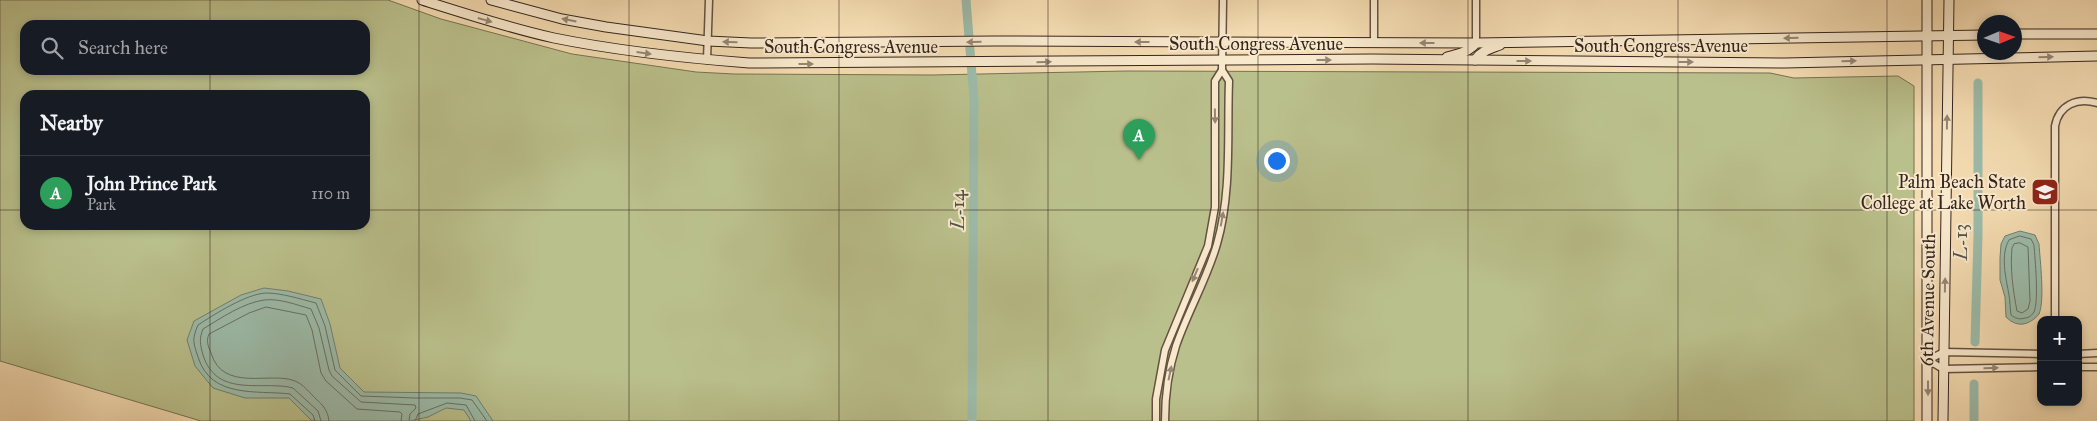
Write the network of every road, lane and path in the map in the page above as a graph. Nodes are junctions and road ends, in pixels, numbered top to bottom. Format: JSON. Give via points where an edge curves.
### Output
{"nodes":[{"id":1,"x":422,"y":0,"type":"edge"},
{"id":2,"x":491,"y":0,"type":"edge"},
{"id":3,"x":710,"y":0,"type":"edge"},
{"id":4,"x":1223,"y":0,"type":"edge"},
{"id":5,"x":1374,"y":0,"type":"edge"},
{"id":6,"x":1476,"y":0,"type":"edge"},
{"id":7,"x":1927,"y":0,"type":"edge"},
{"id":8,"x":1949,"y":0,"type":"edge"},
{"id":9,"x":2022,"y":34,"type":"edge"},
{"id":10,"x":2097,"y":34,"type":"edge"},
{"id":11,"x":1928,"y":35,"type":"junction"},
{"id":12,"x":1948,"y":35,"type":"junction"},
{"id":13,"x":1977,"y":35,"type":"edge"},
{"id":14,"x":708,"y":41,"type":"junction"},
{"id":15,"x":1508,"y":42,"type":"junction"},
{"id":16,"x":1223,"y":43,"type":"junction"},
{"id":17,"x":1374,"y":43,"type":"junction"},
{"id":18,"x":1476,"y":43,"type":"junction"},
{"id":19,"x":2097,"y":56,"type":"edge"},
{"id":20,"x":1948,"y":58,"type":"junction"},
{"id":21,"x":1927,"y":59,"type":"junction"},
{"id":22,"x":706,"y":60,"type":"junction"},
{"id":23,"x":1222,"y":60,"type":"junction"},
{"id":24,"x":1438,"y":60,"type":"junction"},
{"id":25,"x":1475,"y":60,"type":"junction"},
{"id":26,"x":1222,"y":70,"type":"junction"},
{"id":27,"x":2097,"y":103,"type":"edge"},
{"id":28,"x":1186,"y":296,"type":"junction"},
{"id":29,"x":1195,"y":299,"type":"junction"},
{"id":30,"x":2055,"y":316,"type":"edge"},
{"id":31,"x":1944,"y":352,"type":"junction"},
{"id":32,"x":2037,"y":354,"type":"edge"},
{"id":33,"x":2082,"y":354,"type":"edge"},
{"id":34,"x":2097,"y":354,"type":"edge"},
{"id":35,"x":1928,"y":360,"type":"junction"},
{"id":36,"x":2037,"y":367,"type":"edge"},
{"id":37,"x":2082,"y":367,"type":"edge"},
{"id":38,"x":2097,"y":367,"type":"edge"},
{"id":39,"x":1944,"y":369,"type":"junction"},
{"id":40,"x":1156,"y":421,"type":"edge"},
{"id":41,"x":1165,"y":421,"type":"edge"},
{"id":42,"x":1927,"y":421,"type":"edge"},
{"id":43,"x":1943,"y":421,"type":"edge"}],
"edges":[{"from":1,"to":22,"type":"main road","name":"South Congress Avenue","one_way":true,"via":[[554,38]]},
{"from":14,"to":2,"type":"main road","name":"South Congress Avenue","one_way":true,"via":[[562,19]]},
{"from":3,"to":14,"type":"street"},
{"from":4,"to":16,"type":"street"},
{"from":5,"to":17,"type":"street"},
{"from":6,"to":18,"type":"street"},
{"from":7,"to":11,"type":"main road","name":"6th Avenue South"},
{"from":8,"to":12,"type":"main road","name":"6th Avenue South"},
{"from":9,"to":10,"type":"main road"},
{"from":11,"to":12,"type":"main road","name":"South Congress Avenue"},
{"from":11,"to":15,"type":"main road","name":"South Congress Avenue","one_way":true},
{"from":11,"to":21,"type":"main road","name":"6th Avenue South"},
{"from":12,"to":13,"type":"main road","name":"South Congress Avenue"},
{"from":12,"to":20,"type":"main road","name":"6th Avenue South"},
{"from":16,"to":14,"type":"main road","name":"South Congress Avenue","one_way":true,"via":[[995,41],[825,44]]},
{"from":14,"to":22,"type":"street"},
{"from":15,"to":18,"type":"main road","name":"South Congress Avenue"},
{"from":15,"to":25,"type":"main road","via":[[1485,50]]},
{"from":16,"to":17,"type":"main road","name":"South Congress Avenue"},
{"from":16,"to":23,"type":"street"},
{"from":18,"to":17,"type":"main road","name":"South Congress Avenue","one_way":true},
{"from":18,"to":24,"type":"main road","via":[[1465,52]]},
{"from":20,"to":19,"type":"main road","name":"South Congress Avenue","one_way":true},
{"from":20,"to":21,"type":"main road","name":"South Congress Avenue"},
{"from":31,"to":20,"type":"main road","name":"6th Avenue South","one_way":true},
{"from":25,"to":21,"type":"main road","name":"South Congress Avenue","one_way":true,"via":[[1785,63]]},
{"from":21,"to":35,"type":"main road","name":"6th Avenue South"},
{"from":22,"to":23,"type":"main road","name":"South Congress Avenue","one_way":true,"via":[[789,64]]},
{"from":23,"to":24,"type":"main road","name":"South Congress Avenue","one_way":true},
{"from":23,"to":26,"type":"street"},
{"from":24,"to":25,"type":"main road","name":"South Congress Avenue"},
{"from":26,"to":28,"type":"street","one_way":true,"via":[[1214,81],[1215,207],[1208,246]]},
{"from":29,"to":26,"type":"street","one_way":true,"via":[[1217,244],[1226,190],[1229,81]]},
{"from":27,"to":30,"type":"street","via":[[2088,100],[2070,103],[2057,118],[2055,126]]},
{"from":28,"to":29,"type":"street"},
{"from":28,"to":40,"type":"street","via":[[1165,350],[1156,399]]},
{"from":41,"to":29,"type":"street","one_way":true,"via":[[1166,388],[1176,345]]},
{"from":31,"to":32,"type":"street"},
{"from":31,"to":35,"type":"street"},
{"from":31,"to":39,"type":"main road","name":"6th Avenue South"},
{"from":33,"to":34,"type":"street"},
{"from":35,"to":39,"type":"street"},
{"from":35,"to":42,"type":"main road","name":"6th Avenue South","one_way":true},
{"from":39,"to":36,"type":"street","one_way":true},
{"from":37,"to":38,"type":"street"},
{"from":39,"to":43,"type":"main road","name":"6th Avenue South"}]}
